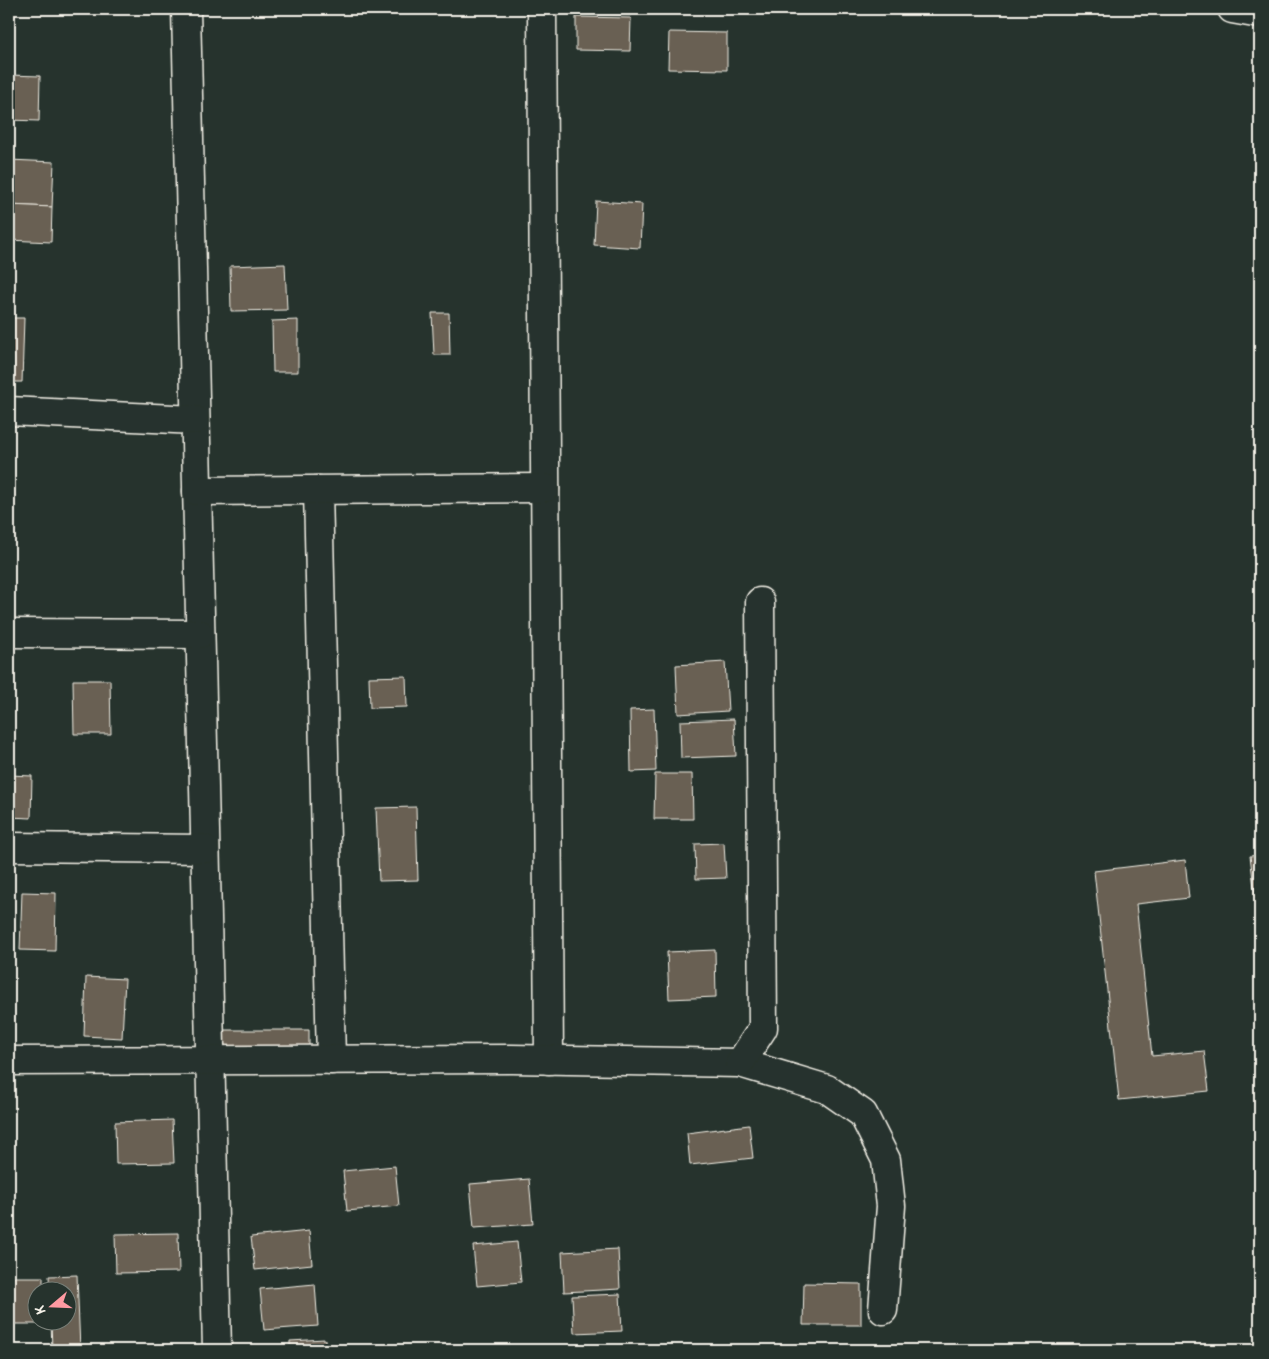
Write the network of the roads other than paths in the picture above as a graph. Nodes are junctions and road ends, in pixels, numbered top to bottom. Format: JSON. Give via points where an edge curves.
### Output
{"nodes":[{"id":1,"x":186,"y":9,"type":"edge"},
{"id":2,"x":542,"y":9,"type":"edge"},
{"id":3,"x":1232,"y":9,"type":"edge"},
{"id":4,"x":1260,"y":14,"type":"edge"},
{"id":5,"x":9,"y":411,"type":"edge"},
{"id":6,"x":195,"y":420,"type":"junction"},
{"id":7,"x":545,"y":488,"type":"junction"},
{"id":8,"x":318,"y":490,"type":"junction"},
{"id":9,"x":197,"y":491,"type":"junction"},
{"id":10,"x":760,"y":602,"type":"dead end"},
{"id":11,"x":9,"y":633,"type":"edge"},
{"id":12,"x":200,"y":634,"type":"junction"},
{"id":13,"x":9,"y":846,"type":"edge"},
{"id":14,"x":205,"y":849,"type":"junction"},
{"id":15,"x":210,"y":1060,"type":"junction"},
{"id":16,"x":331,"y":1060,"type":"junction"},
{"id":17,"x":549,"y":1060,"type":"junction"},
{"id":18,"x":9,"y":1061,"type":"edge"},
{"id":19,"x":740,"y":1063,"type":"junction"},
{"id":20,"x":883,"y":1310,"type":"dead end"},
{"id":21,"x":217,"y":1350,"type":"edge"}],
"edges":[{"from":1,"to":6,"type":"street"},
{"from":2,"to":7,"type":"street"},
{"from":3,"to":4,"type":"street"},
{"from":5,"to":6,"type":"street"},
{"from":6,"to":9,"type":"street"},
{"from":7,"to":8,"type":"street"},
{"from":7,"to":17,"type":"street"},
{"from":8,"to":9,"type":"street"},
{"from":8,"to":16,"type":"street"},
{"from":9,"to":12,"type":"street"},
{"from":10,"to":19,"type":"street","via":[[762,1028]]},
{"from":11,"to":12,"type":"street"},
{"from":12,"to":14,"type":"street"},
{"from":13,"to":14,"type":"street"},
{"from":14,"to":15,"type":"street"},
{"from":15,"to":16,"type":"street"},
{"from":15,"to":18,"type":"street"},
{"from":15,"to":21,"type":"street"},
{"from":16,"to":17,"type":"street"},
{"from":17,"to":19,"type":"street"},
{"from":19,"to":20,"type":"street","via":[[827,1089],[863,1114],[886,1160],[891,1206]]}]}
